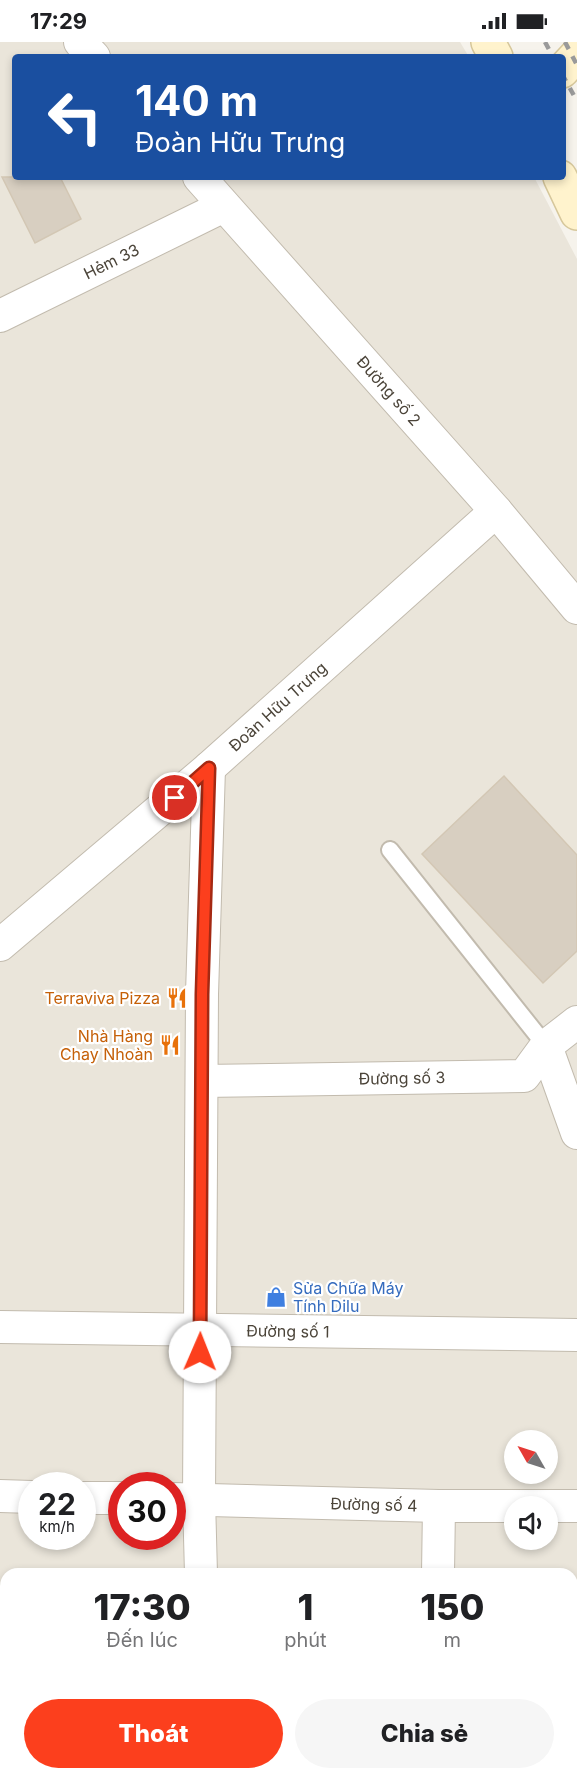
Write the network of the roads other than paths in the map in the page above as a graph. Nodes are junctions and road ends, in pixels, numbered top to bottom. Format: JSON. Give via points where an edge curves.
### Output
{"nodes":[{"id":1,"x":80,"y":42,"type":"edge"},
{"id":2,"x":91,"y":54,"type":"edge"},
{"id":3,"x":577,"y":55,"type":"edge"},
{"id":4,"x":566,"y":67,"type":"edge"},
{"id":5,"x":202,"y":180,"type":"edge"},
{"id":6,"x":561,"y":180,"type":"edge"},
{"id":7,"x":225,"y":206,"type":"junction"},
{"id":8,"x":577,"y":213,"type":"edge"},
{"id":9,"x":0,"y":316,"type":"edge"},
{"id":10,"x":495,"y":511,"type":"junction"},
{"id":11,"x":577,"y":608,"type":"edge"},
{"id":12,"x":209,"y":768,"type":"junction"},
{"id":13,"x":390,"y":850,"type":"dead end"},
{"id":14,"x":0,"y":945,"type":"edge"},
{"id":15,"x":577,"y":1022,"type":"edge"},
{"id":16,"x":546,"y":1046,"type":"junction"},
{"id":17,"x":202,"y":1081,"type":"junction"},
{"id":18,"x":577,"y":1133,"type":"edge"},
{"id":19,"x":0,"y":1327,"type":"edge"},
{"id":20,"x":200,"y":1330,"type":"junction"},
{"id":21,"x":577,"y":1335,"type":"edge"},
{"id":22,"x":0,"y":1496,"type":"edge"},
{"id":23,"x":18,"y":1497,"type":"edge"},
{"id":24,"x":186,"y":1499,"type":"edge"},
{"id":25,"x":439,"y":1506,"type":"junction"},
{"id":26,"x":577,"y":1506,"type":"edge"},
{"id":27,"x":200,"y":1568,"type":"edge"},
{"id":28,"x":438,"y":1568,"type":"edge"}],
"edges":[{"from":1,"to":2,"type":"street"},
{"from":3,"to":4,"type":"main road"},
{"from":5,"to":7,"type":"street","name":"Đường số 2"},
{"from":6,"to":8,"type":"main road"},
{"from":7,"to":9,"type":"street","name":"Hẻm 33"},
{"from":7,"to":10,"type":"street","name":"Đường số 2"},
{"from":10,"to":11,"type":"street","name":"Đường số 2"},
{"from":10,"to":12,"type":"street","name":"Đoàn Hữu Trưng"},
{"from":12,"to":14,"type":"street","name":"Đoàn Hữu Trưng"},
{"from":12,"to":17,"type":"street"},
{"from":13,"to":16,"type":"lane"},
{"from":15,"to":16,"type":"street","name":"Đường số 3"},
{"from":16,"to":17,"type":"street","name":"Đường số 3","via":[[524,1076]]},
{"from":16,"to":18,"type":"street"},
{"from":17,"to":20,"type":"street"},
{"from":19,"to":20,"type":"street","name":"Đường số 1"},
{"from":20,"to":21,"type":"street","name":"Đường số 1"},
{"from":20,"to":24,"type":"street"},
{"from":22,"to":23,"type":"street"},
{"from":24,"to":25,"type":"street","name":"Đường số 4"},
{"from":24,"to":27,"type":"street"},
{"from":25,"to":26,"type":"street","name":"Đường số 4"},
{"from":25,"to":28,"type":"street"}]}
